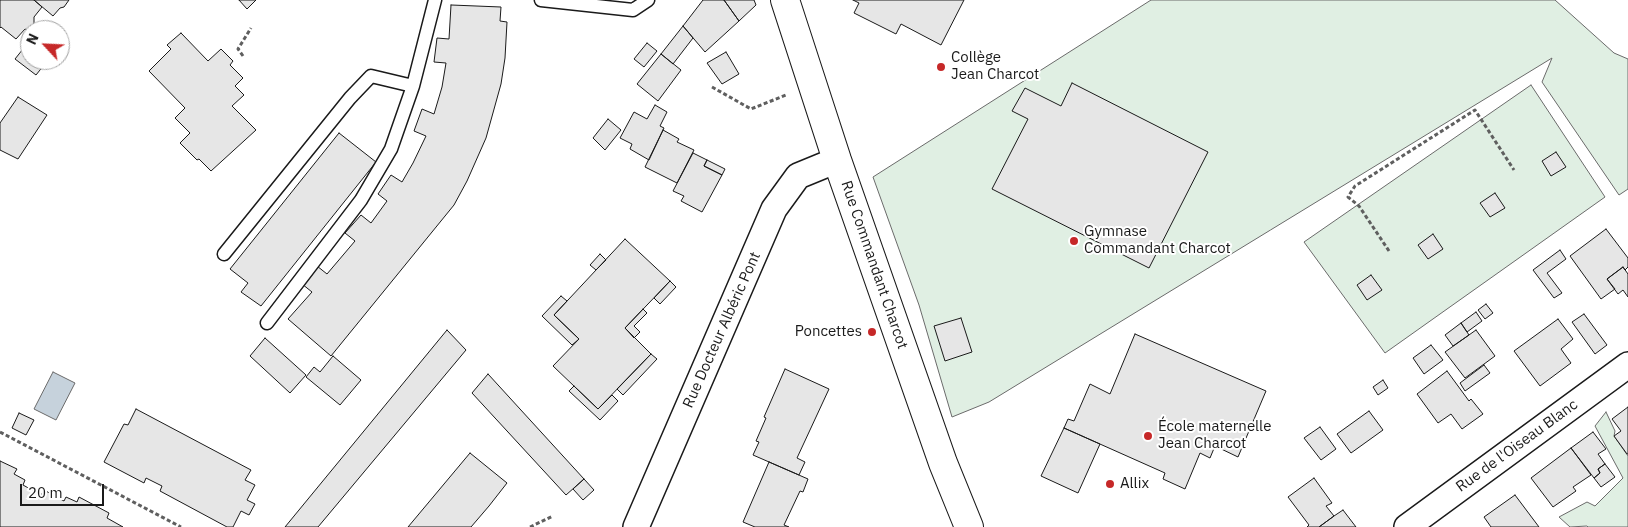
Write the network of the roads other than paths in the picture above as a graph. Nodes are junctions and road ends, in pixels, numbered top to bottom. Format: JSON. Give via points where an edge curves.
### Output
{"nodes":[{"id":1,"x":435,"y":0,"type":"edge"},
{"id":2,"x":541,"y":0,"type":"edge"},
{"id":3,"x":648,"y":0,"type":"edge"},
{"id":4,"x":785,"y":0,"type":"edge"},
{"id":5,"x":413,"y":86,"type":"junction"},
{"id":6,"x":837,"y":160,"type":"junction"},
{"id":7,"x":224,"y":254,"type":"dead end"},
{"id":8,"x":267,"y":323,"type":"dead end"},
{"id":9,"x":1628,"y":365,"type":"edge"},
{"id":10,"x":636,"y":527,"type":"edge"},
{"id":11,"x":969,"y":527,"type":"edge"},
{"id":12,"x":1406,"y":527,"type":"edge"}],
"edges":[{"from":1,"to":5,"type":"lane"},
{"from":2,"to":3,"type":"lane","via":[[633,10]]},
{"from":4,"to":6,"type":"main road","name":"Rue Commandant Charcot"},
{"from":5,"to":7,"type":"lane","via":[[371,76]]},
{"from":5,"to":8,"type":"lane","via":[[390,149],[361,200]]},
{"from":6,"to":10,"type":"street","name":"Rue Docteur Albéric Pont","via":[[798,176],[774,210]]},
{"from":6,"to":11,"type":"main road","name":"Rue Commandant Charcot","via":[[943,463]]},
{"from":9,"to":12,"type":"street","name":"Rue de l'Oiseau Blanc"}]}
